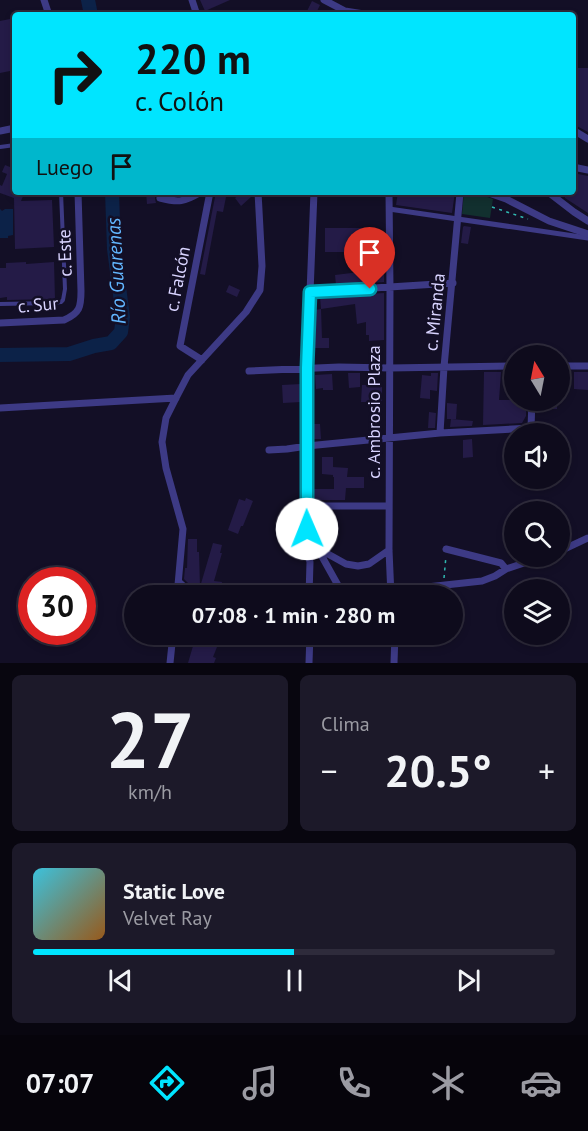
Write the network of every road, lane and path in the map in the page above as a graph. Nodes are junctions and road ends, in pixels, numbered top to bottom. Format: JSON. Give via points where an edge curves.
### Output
{"nodes":[{"id":1,"x":324,"y":0,"type":"edge"},
{"id":2,"x":355,"y":12,"type":"edge"},
{"id":3,"x":61,"y":195,"type":"edge"},
{"id":4,"x":78,"y":195,"type":"edge"},
{"id":5,"x":196,"y":195,"type":"edge"},
{"id":6,"x":209,"y":195,"type":"edge"},
{"id":7,"x":258,"y":195,"type":"edge"},
{"id":8,"x":314,"y":195,"type":"edge"},
{"id":9,"x":389,"y":195,"type":"edge"},
{"id":10,"x":460,"y":195,"type":"edge"},
{"id":11,"x":495,"y":195,"type":"edge"},
{"id":12,"x":552,"y":195,"type":"edge"},
{"id":13,"x":160,"y":198,"type":"dead end"},
{"id":14,"x":492,"y":207,"type":"dead end"},
{"id":15,"x":389,"y":209,"type":"junction"},
{"id":16,"x":458,"y":218,"type":"junction"},
{"id":17,"x":534,"y":221,"type":"dead end"},
{"id":18,"x":588,"y":221,"type":"edge"},
{"id":19,"x":588,"y":236,"type":"edge"},
{"id":20,"x":453,"y":283,"type":"junction"},
{"id":21,"x":390,"y":288,"type":"junction"},
{"id":22,"x":310,"y":292,"type":"junction"},
{"id":23,"x":0,"y":304,"type":"edge"},
{"id":24,"x":78,"y":312,"type":"joint"},
{"id":25,"x":0,"y":323,"type":"edge"},
{"id":26,"x":202,"y":360,"type":"junction"},
{"id":27,"x":504,"y":366,"type":"edge"},
{"id":28,"x":570,"y":366,"type":"edge"},
{"id":29,"x":588,"y":366,"type":"edge"},
{"id":30,"x":444,"y":367,"type":"junction"},
{"id":31,"x":307,"y":368,"type":"junction"},
{"id":32,"x":390,"y":368,"type":"junction"},
{"id":33,"x":249,"y":371,"type":"dead end"},
{"id":34,"x":176,"y":398,"type":"junction"},
{"id":35,"x":0,"y":408,"type":"edge"},
{"id":36,"x":532,"y":411,"type":"edge"},
{"id":37,"x":440,"y":433,"type":"junction"},
{"id":38,"x":390,"y":437,"type":"junction"},
{"id":39,"x":307,"y":446,"type":"junction"},
{"id":40,"x":269,"y":450,"type":"dead end"},
{"id":41,"x":306,"y":506,"type":"junction"},
{"id":42,"x":388,"y":506,"type":"junction"},
{"id":43,"x":588,"y":538,"type":"edge"},
{"id":44,"x":570,"y":546,"type":"edge"},
{"id":45,"x":447,"y":549,"type":"joint"},
{"id":46,"x":389,"y":550,"type":"junction"},
{"id":47,"x":307,"y":552,"type":"junction"},
{"id":48,"x":320,"y":553,"type":"junction"},
{"id":49,"x":512,"y":567,"type":"edge"},
{"id":50,"x":506,"y":569,"type":"junction"},
{"id":51,"x":179,"y":582,"type":"junction"},
{"id":52,"x":179,"y":585,"type":"edge"},
{"id":53,"x":182,"y":585,"type":"edge"},
{"id":54,"x":309,"y":585,"type":"edge"},
{"id":55,"x":338,"y":585,"type":"edge"},
{"id":56,"x":391,"y":585,"type":"edge"},
{"id":57,"x":443,"y":585,"type":"joint"},
{"id":58,"x":172,"y":645,"type":"edge"},
{"id":59,"x":310,"y":645,"type":"edge"},
{"id":60,"x":395,"y":645,"type":"edge"},
{"id":61,"x":170,"y":663,"type":"edge"},
{"id":62,"x":309,"y":663,"type":"edge"},
{"id":63,"x":394,"y":663,"type":"edge"}],
"edges":[{"from":1,"to":2,"type":"street"},
{"from":3,"to":23,"type":"lane","via":[[63,300]]},
{"from":4,"to":24,"type":"street","name":"c. Este"},
{"from":5,"to":13,"type":"street","via":[[186,201]]},
{"from":6,"to":26,"type":"street","name":"c. Falcón","via":[[180,346]]},
{"from":7,"to":26,"type":"street","via":[[260,290],[246,312]]},
{"from":8,"to":22,"type":"street"},
{"from":9,"to":15,"type":"street","name":"c. Ambrosio Plaza"},
{"from":10,"to":16,"type":"street","name":"c. Miranda"},
{"from":11,"to":19,"type":"street"},
{"from":12,"to":18,"type":"street"},
{"from":14,"to":17,"type":"path"},
{"from":15,"to":16,"type":"street"},
{"from":15,"to":21,"type":"street","name":"c. Ambrosio Plaza"},
{"from":16,"to":19,"type":"street"},
{"from":16,"to":20,"type":"street","name":"c. Miranda"},
{"from":20,"to":21,"type":"street"},
{"from":20,"to":30,"type":"street","name":"c. Miranda"},
{"from":21,"to":22,"type":"street"},
{"from":21,"to":32,"type":"street","name":"c. Ambrosio Plaza"},
{"from":22,"to":31,"type":"street"},
{"from":24,"to":25,"type":"street","name":"c. Sur","via":[[64,320]]},
{"from":26,"to":34,"type":"street","via":[[188,375]]},
{"from":27,"to":30,"type":"street"},
{"from":28,"to":29,"type":"street"},
{"from":30,"to":32,"type":"street"},
{"from":30,"to":37,"type":"street","name":"c. Miranda"},
{"from":31,"to":32,"type":"street"},
{"from":31,"to":33,"type":"street"},
{"from":31,"to":39,"type":"street"},
{"from":32,"to":38,"type":"street","name":"c. Ambrosio Plaza"},
{"from":34,"to":35,"type":"street"},
{"from":34,"to":51,"type":"street","via":[[166,418],[162,442],[183,529]]},
{"from":36,"to":37,"type":"street","via":[[531,429]]},
{"from":37,"to":38,"type":"street"},
{"from":38,"to":39,"type":"street"},
{"from":38,"to":42,"type":"street","name":"c. Ambrosio Plaza"},
{"from":39,"to":40,"type":"street"},
{"from":39,"to":41,"type":"street"},
{"from":41,"to":42,"type":"street"},
{"from":41,"to":47,"type":"street"},
{"from":42,"to":46,"type":"street","name":"c. Ambrosio Plaza"},
{"from":43,"to":44,"type":"street"},
{"from":45,"to":50,"type":"street","via":[[501,562]]},
{"from":45,"to":57,"type":"path"},
{"from":46,"to":48,"type":"street","via":[[369,564],[358,566]]},
{"from":46,"to":56,"type":"street","name":"c. Ambrosio Plaza"},
{"from":47,"to":48,"type":"street"},
{"from":47,"to":54,"type":"street"},
{"from":48,"to":55,"type":"street"},
{"from":49,"to":50,"type":"street"},
{"from":50,"to":57,"type":"street","via":[[482,581]]},
{"from":51,"to":52,"type":"street"},
{"from":51,"to":53,"type":"street"},
{"from":58,"to":61,"type":"street"},
{"from":59,"to":62,"type":"street"},
{"from":60,"to":63,"type":"street"}]}
